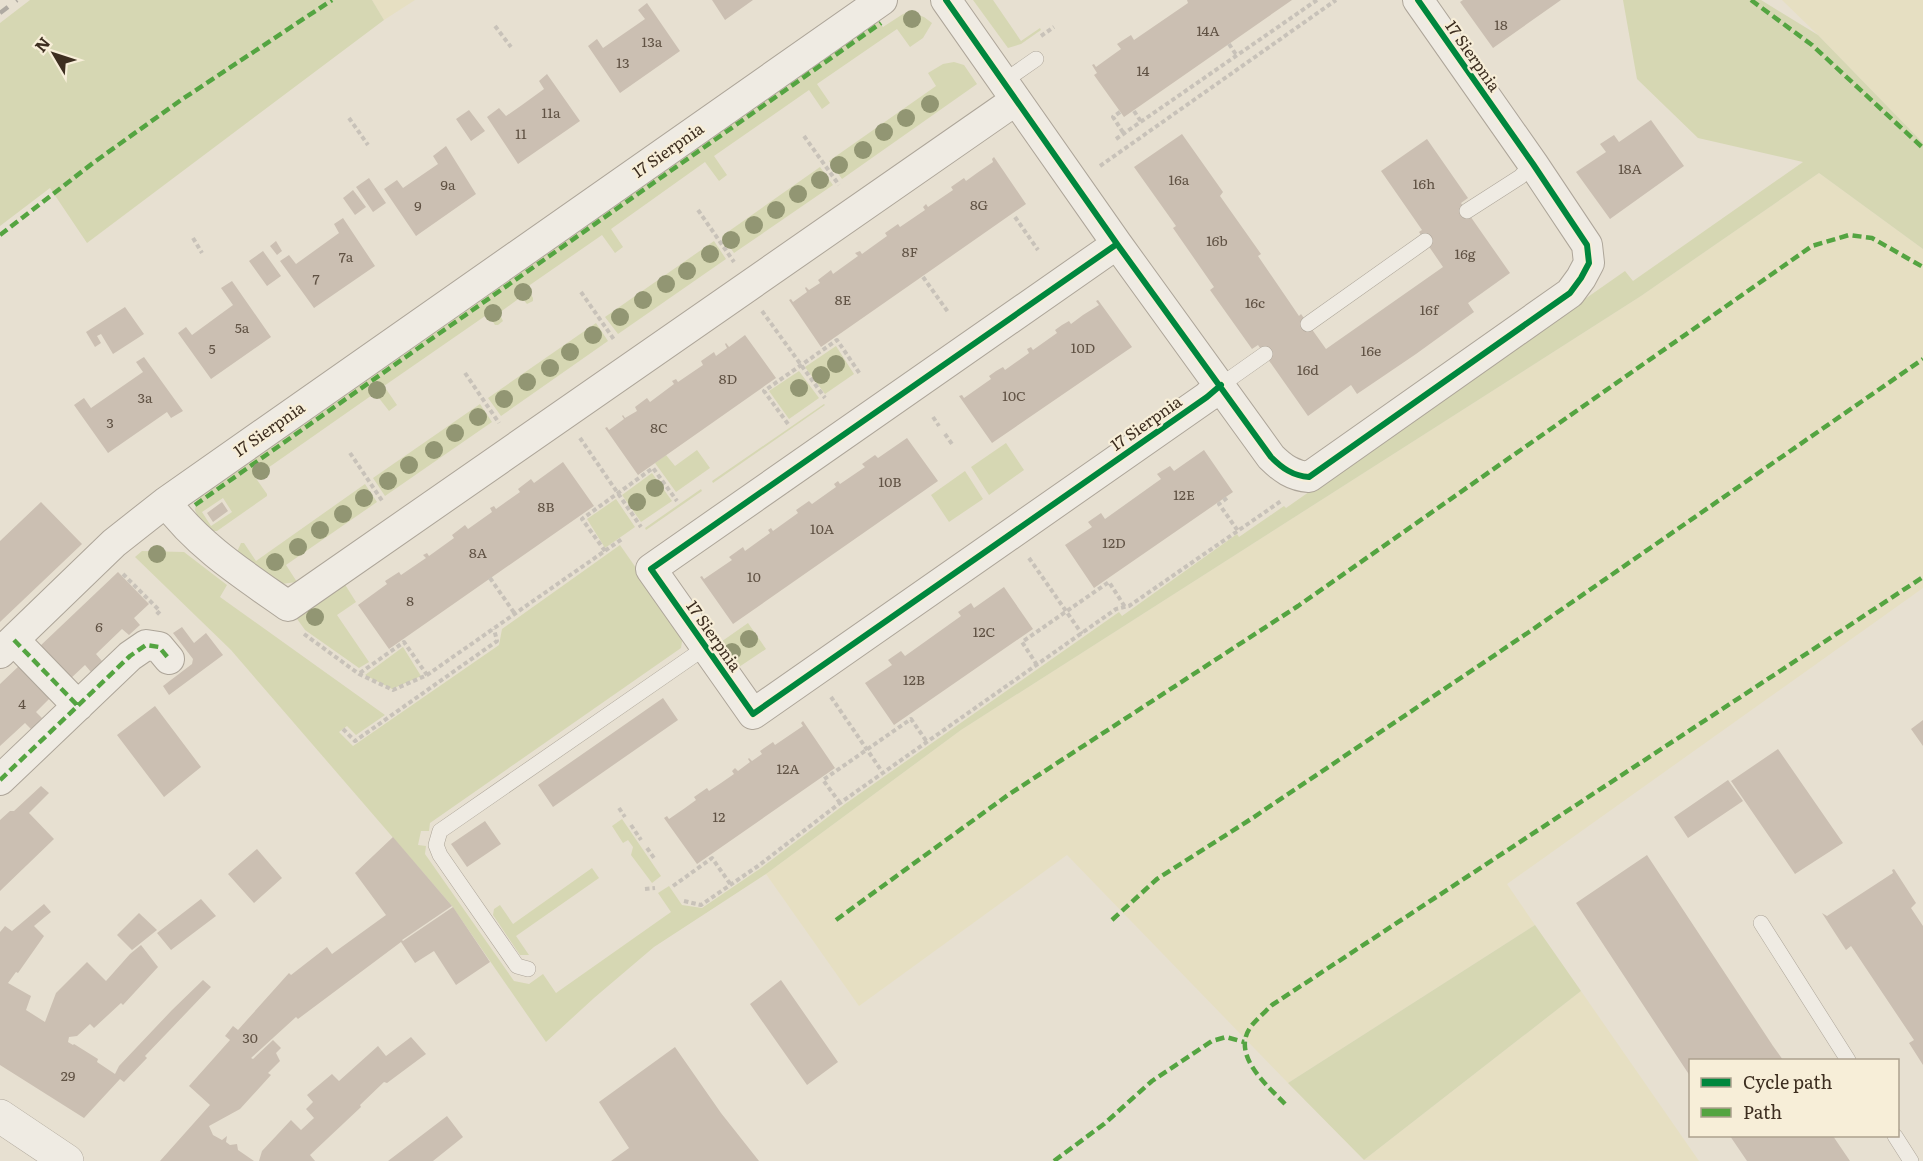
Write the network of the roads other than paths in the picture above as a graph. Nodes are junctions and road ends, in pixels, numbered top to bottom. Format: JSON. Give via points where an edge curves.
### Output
{"nodes":[{"id":1,"x":882,"y":0,"type":"edge"},
{"id":2,"x":946,"y":0,"type":"edge"},
{"id":3,"x":1418,"y":0,"type":"edge"},
{"id":4,"x":1036,"y":59,"type":"dead end"},
{"id":5,"x":1009,"y":91,"type":"junction"},
{"id":6,"x":1533,"y":164,"type":"junction"},
{"id":7,"x":1467,"y":211,"type":"dead end"},
{"id":8,"x":1425,"y":241,"type":"dead end"},
{"id":9,"x":1117,"y":244,"type":"junction"},
{"id":10,"x":1308,"y":324,"type":"dead end"},
{"id":11,"x":1265,"y":354,"type":"dead end"},
{"id":12,"x":1221,"y":385,"type":"junction"},
{"id":13,"x":166,"y":501,"type":"junction"},
{"id":14,"x":7,"y":646,"type":"edge"},
{"id":15,"x":706,"y":647,"type":"junction"},
{"id":16,"x":169,"y":659,"type":"dead end"},
{"id":17,"x":78,"y":706,"type":"junction"},
{"id":18,"x":0,"y":780,"type":"edge"},
{"id":19,"x":1761,"y":923,"type":"dead end"},
{"id":20,"x":528,"y":969,"type":"dead end"},
{"id":21,"x":1847,"y":1059,"type":"edge"},
{"id":22,"x":0,"y":1116,"type":"edge"},
{"id":23,"x":1896,"y":1137,"type":"edge"},
{"id":24,"x":68,"y":1161,"type":"edge"},
{"id":25,"x":1911,"y":1161,"type":"edge"}],
"edges":[{"from":1,"to":13,"type":"street","name":"17 Sierpnia"},
{"from":2,"to":5,"type":"street","name":"17 Sierpnia"},
{"from":3,"to":6,"type":"street","name":"17 Sierpnia"},
{"from":4,"to":5,"type":"lane"},
{"from":5,"to":9,"type":"street","name":"17 Sierpnia"},
{"from":5,"to":13,"type":"street","via":[[288,606],[217,554],[176,517]]},
{"from":6,"to":7,"type":"lane","via":[[1520,177]]},
{"from":6,"to":12,"type":"street","name":"17 Sierpnia","via":[[1587,245],[1589,263],[1570,293],[1309,477],[1289,472],[1271,457]]},
{"from":8,"to":10,"type":"lane"},
{"from":9,"to":12,"type":"street","name":"17 Sierpnia"},
{"from":9,"to":15,"type":"street","name":"17 Sierpnia","via":[[651,569]]},
{"from":11,"to":12,"type":"lane"},
{"from":12,"to":15,"type":"street","name":"17 Sierpnia","via":[[753,714]]},
{"from":13,"to":14,"type":"street","name":"17 Sierpnia","via":[[114,543]]},
{"from":14,"to":17,"type":"street"},
{"from":15,"to":20,"type":"lane","via":[[440,831],[436,845],[440,855],[517,966]]},
{"from":16,"to":17,"type":"street","via":[[159,647],[146,645],[129,656]]},
{"from":17,"to":18,"type":"street"},
{"from":19,"to":21,"type":"lane"},
{"from":22,"to":24,"type":"street"},
{"from":23,"to":25,"type":"lane"}]}
